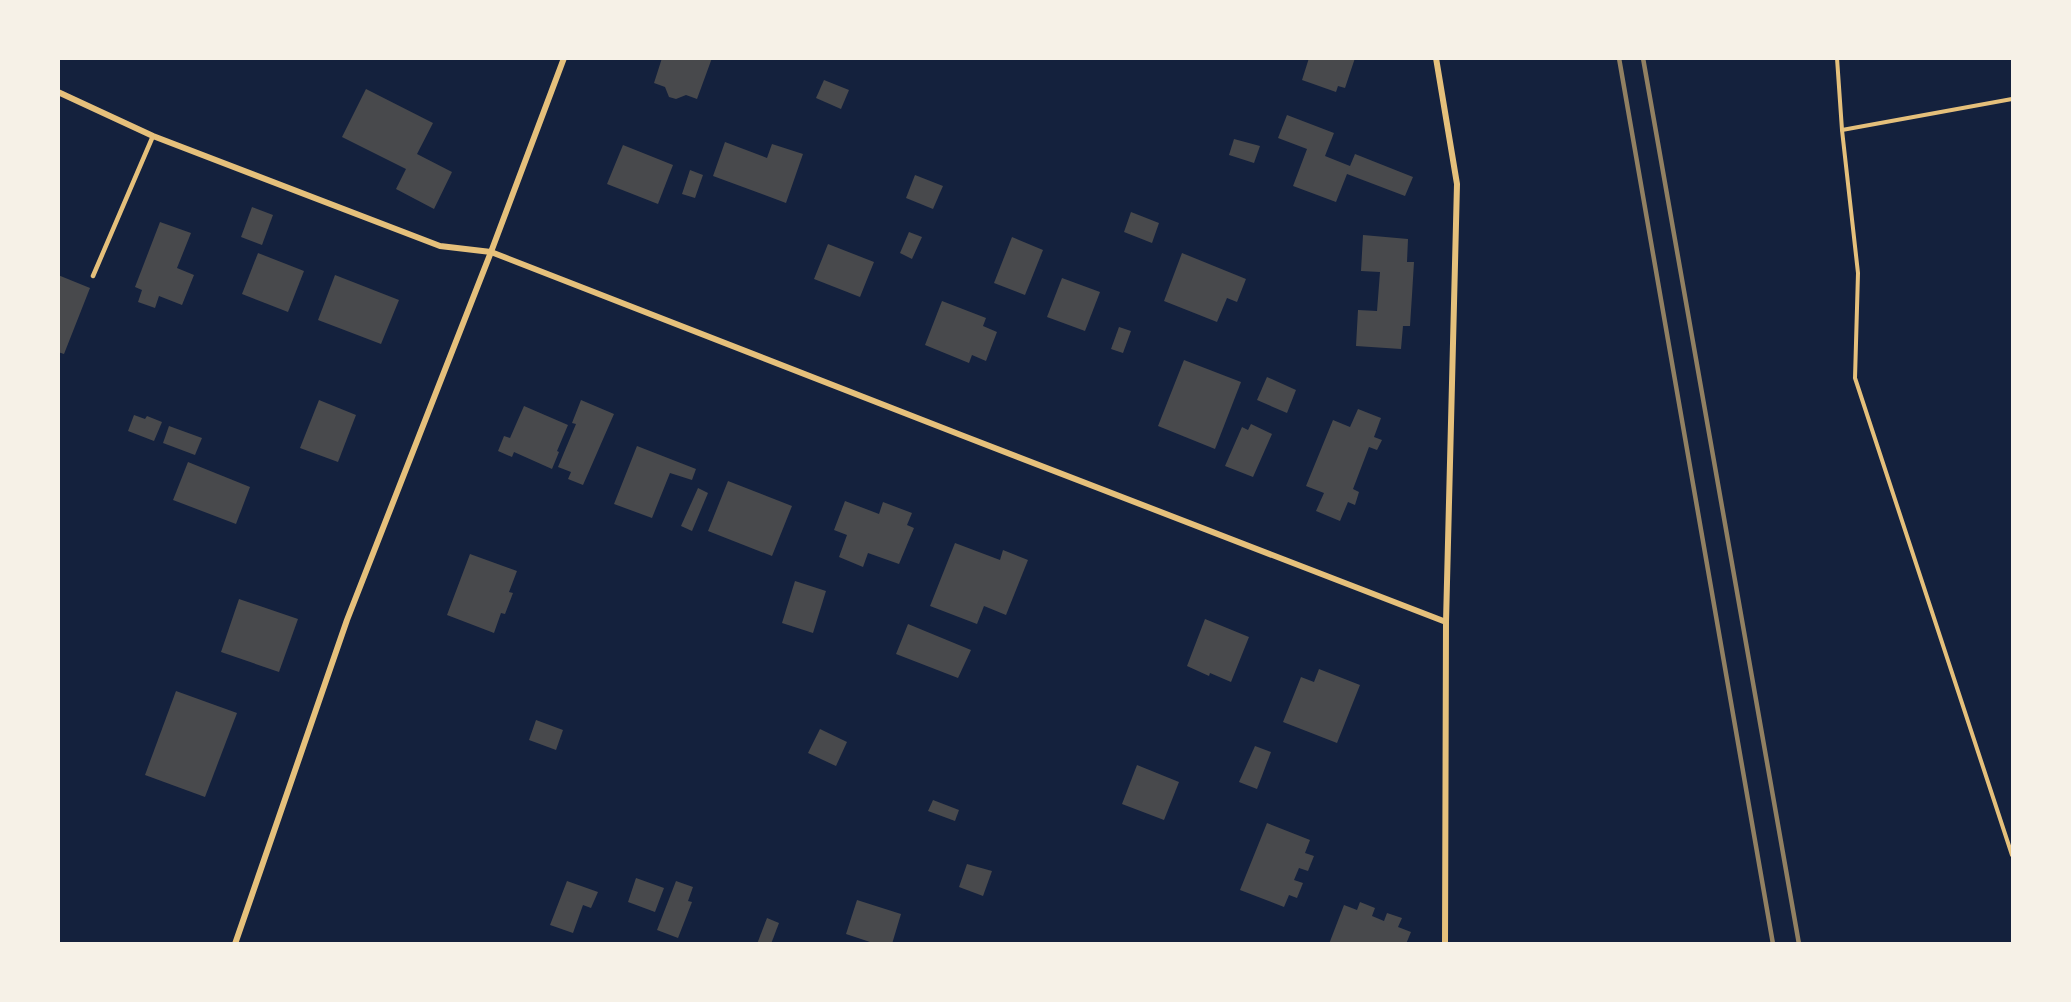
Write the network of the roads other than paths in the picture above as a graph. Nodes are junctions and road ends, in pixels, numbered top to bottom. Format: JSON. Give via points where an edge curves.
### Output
{"nodes":[{"id":1,"x":564,"y":58,"type":"edge"},
{"id":2,"x":1436,"y":58,"type":"edge"},
{"id":3,"x":58,"y":92,"type":"edge"},
{"id":4,"x":153,"y":136,"type":"junction"},
{"id":5,"x":491,"y":252,"type":"junction"},
{"id":6,"x":93,"y":276,"type":"dead end"},
{"id":7,"x":1446,"y":622,"type":"junction"},
{"id":8,"x":235,"y":944,"type":"edge"},
{"id":9,"x":1445,"y":944,"type":"edge"}],
"edges":[{"from":1,"to":5,"type":"street"},
{"from":2,"to":7,"type":"street","via":[[1457,184]]},
{"from":3,"to":4,"type":"street"},
{"from":4,"to":5,"type":"street","via":[[440,246]]},
{"from":4,"to":6,"type":"lane"},
{"from":5,"to":7,"type":"street"},
{"from":5,"to":8,"type":"street","via":[[347,620]]},
{"from":7,"to":9,"type":"street"}]}
